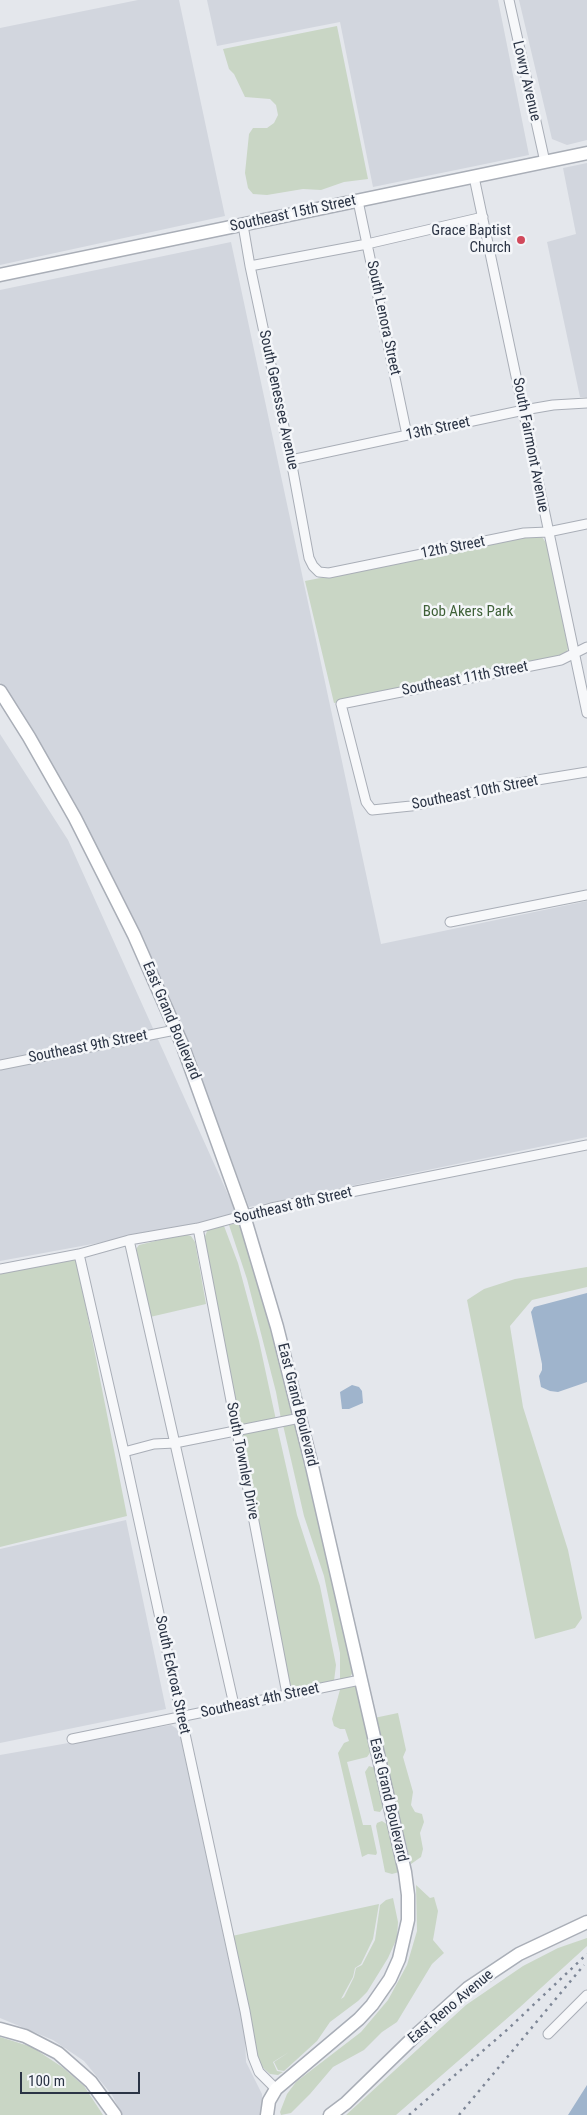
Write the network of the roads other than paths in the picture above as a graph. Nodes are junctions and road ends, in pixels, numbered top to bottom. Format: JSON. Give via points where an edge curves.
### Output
{"nodes":[{"id":1,"x":509,"y":0,"type":"edge"},
{"id":2,"x":587,"y":153,"type":"edge"},
{"id":3,"x":544,"y":162,"type":"junction"},
{"id":4,"x":474,"y":177,"type":"junction"},
{"id":5,"x":358,"y":201,"type":"junction"},
{"id":6,"x":483,"y":217,"type":"junction"},
{"id":7,"x":243,"y":225,"type":"junction"},
{"id":8,"x":367,"y":244,"type":"junction"},
{"id":9,"x":250,"y":266,"type":"junction"},
{"id":10,"x":0,"y":275,"type":"edge"},
{"id":11,"x":587,"y":403,"type":"edge"},
{"id":12,"x":524,"y":410,"type":"junction"},
{"id":13,"x":407,"y":435,"type":"junction"},
{"id":14,"x":291,"y":460,"type":"junction"},
{"id":15,"x":587,"y":524,"type":"edge"},
{"id":16,"x":548,"y":532,"type":"junction"},
{"id":17,"x":319,"y":572,"type":"joint"},
{"id":18,"x":587,"y":647,"type":"edge"},
{"id":19,"x":574,"y":653,"type":"junction"},
{"id":20,"x":0,"y":691,"type":"edge"},
{"id":21,"x":587,"y":713,"type":"edge"},
{"id":22,"x":587,"y":772,"type":"edge"},
{"id":23,"x":366,"y":802,"type":"joint"},
{"id":24,"x":587,"y":895,"type":"edge"},
{"id":25,"x":450,"y":922,"type":"dead end"},
{"id":26,"x":175,"y":1030,"type":"junction"},
{"id":27,"x":0,"y":1065,"type":"edge"},
{"id":28,"x":587,"y":1145,"type":"edge"},
{"id":29,"x":244,"y":1216,"type":"junction"},
{"id":30,"x":198,"y":1228,"type":"junction"},
{"id":31,"x":129,"y":1240,"type":"junction"},
{"id":32,"x":79,"y":1254,"type":"junction"},
{"id":33,"x":0,"y":1269,"type":"edge"},
{"id":34,"x":300,"y":1418,"type":"junction"},
{"id":35,"x":236,"y":1430,"type":"junction"},
{"id":36,"x":176,"y":1443,"type":"junction"},
{"id":37,"x":124,"y":1452,"type":"junction"},
{"id":38,"x":360,"y":1680,"type":"junction"},
{"id":39,"x":287,"y":1694,"type":"junction"},
{"id":40,"x":234,"y":1705,"type":"junction"},
{"id":41,"x":182,"y":1718,"type":"junction"},
{"id":42,"x":72,"y":1740,"type":"dead end"},
{"id":43,"x":585,"y":1923,"type":"edge"},
{"id":44,"x":587,"y":1995,"type":"edge"},
{"id":45,"x":0,"y":2029,"type":"edge"},
{"id":46,"x":548,"y":2034,"type":"dead end"},
{"id":47,"x":276,"y":2089,"type":"junction"},
{"id":48,"x":115,"y":2115,"type":"edge"},
{"id":49,"x":267,"y":2115,"type":"edge"},
{"id":50,"x":330,"y":2115,"type":"edge"}],
"edges":[{"from":1,"to":3,"type":"street","name":"Lowry Avenue"},
{"from":2,"to":3,"type":"street","name":"Southeast 15th Street"},
{"from":3,"to":4,"type":"street","name":"Southeast 15th Street"},
{"from":4,"to":5,"type":"street","name":"Southeast 15th Street"},
{"from":4,"to":6,"type":"street","name":"South Fairmont Avenue"},
{"from":5,"to":7,"type":"street","name":"Southeast 15th Street"},
{"from":5,"to":8,"type":"street","name":"South Lenora Street"},
{"from":6,"to":8,"type":"street"},
{"from":6,"to":12,"type":"street","name":"South Fairmont Avenue"},
{"from":7,"to":9,"type":"street","name":"South Genessee Avenue"},
{"from":7,"to":10,"type":"street","name":"Southeast 15th Street"},
{"from":8,"to":9,"type":"street"},
{"from":8,"to":13,"type":"street","name":"South Lenora Street"},
{"from":9,"to":14,"type":"street","name":"South Genessee Avenue"},
{"from":11,"to":12,"type":"street","name":"13th Street"},
{"from":12,"to":13,"type":"street","name":"13th Street"},
{"from":12,"to":16,"type":"street","name":"South Fairmont Avenue"},
{"from":13,"to":14,"type":"street","name":"13th Street"},
{"from":14,"to":17,"type":"street","name":"South Genessee Avenue","via":[[309,558]]},
{"from":15,"to":16,"type":"street","name":"12th Street"},
{"from":16,"to":17,"type":"street","name":"12th Street","via":[[329,573]]},
{"from":16,"to":19,"type":"street","name":"South Fairmont Avenue"},
{"from":18,"to":19,"type":"street","name":"Southeast 11th Street"},
{"from":19,"to":21,"type":"street","name":"South Fairmont Avenue"},
{"from":19,"to":23,"type":"street","name":"Southeast 11th Street","via":[[561,660],[341,704]]},
{"from":20,"to":26,"type":"street","name":"East Grand Boulevard","via":[[106,878]]},
{"from":22,"to":23,"type":"street","name":"Southeast 10th Street","via":[[411,806],[372,810]]},
{"from":24,"to":25,"type":"street"},
{"from":26,"to":27,"type":"street","name":"Southeast 9th Street"},
{"from":26,"to":29,"type":"street","name":"East Grand Boulevard"},
{"from":28,"to":29,"type":"street","name":"Southeast 8th Street"},
{"from":29,"to":30,"type":"street","name":"Southeast 8th Street"},
{"from":29,"to":34,"type":"street","name":"East Grand Boulevard","via":[[278,1326]]},
{"from":30,"to":31,"type":"street","name":"Southeast 8th Street"},
{"from":30,"to":35,"type":"street","name":"South Townley Drive"},
{"from":31,"to":32,"type":"street","name":"Southeast 8th Street"},
{"from":31,"to":36,"type":"street","via":[[172,1437]]},
{"from":32,"to":33,"type":"street","name":"Southeast 8th Street"},
{"from":32,"to":37,"type":"street","name":"South Eckroat Street"},
{"from":34,"to":35,"type":"street"},
{"from":34,"to":38,"type":"street","name":"East Grand Boulevard"},
{"from":35,"to":36,"type":"street"},
{"from":35,"to":39,"type":"street","name":"South Townley Drive"},
{"from":36,"to":37,"type":"street","via":[[154,1444]]},
{"from":36,"to":40,"type":"street"},
{"from":37,"to":41,"type":"street","name":"South Eckroat Street"},
{"from":38,"to":39,"type":"street","name":"Southeast 4th Street"},
{"from":38,"to":47,"type":"street","name":"East Grand Boulevard","via":[[405,1872],[406,1936],[396,1968],[372,2005]]},
{"from":39,"to":40,"type":"street","name":"Southeast 4th Street"},
{"from":40,"to":41,"type":"street","name":"Southeast 4th Street"},
{"from":41,"to":42,"type":"street","name":"Southeast 4th Street"},
{"from":41,"to":47,"type":"street","name":"South Eckroat Street","via":[[252,2057],[259,2072]]},
{"from":43,"to":50,"type":"street","name":"East Reno Avenue","via":[[519,1954],[468,1988]]},
{"from":44,"to":46,"type":"street"},
{"from":45,"to":48,"type":"street","via":[[25,2036],[58,2053],[91,2082]]},
{"from":47,"to":49,"type":"street","name":"East Grand Boulevard"}]}
